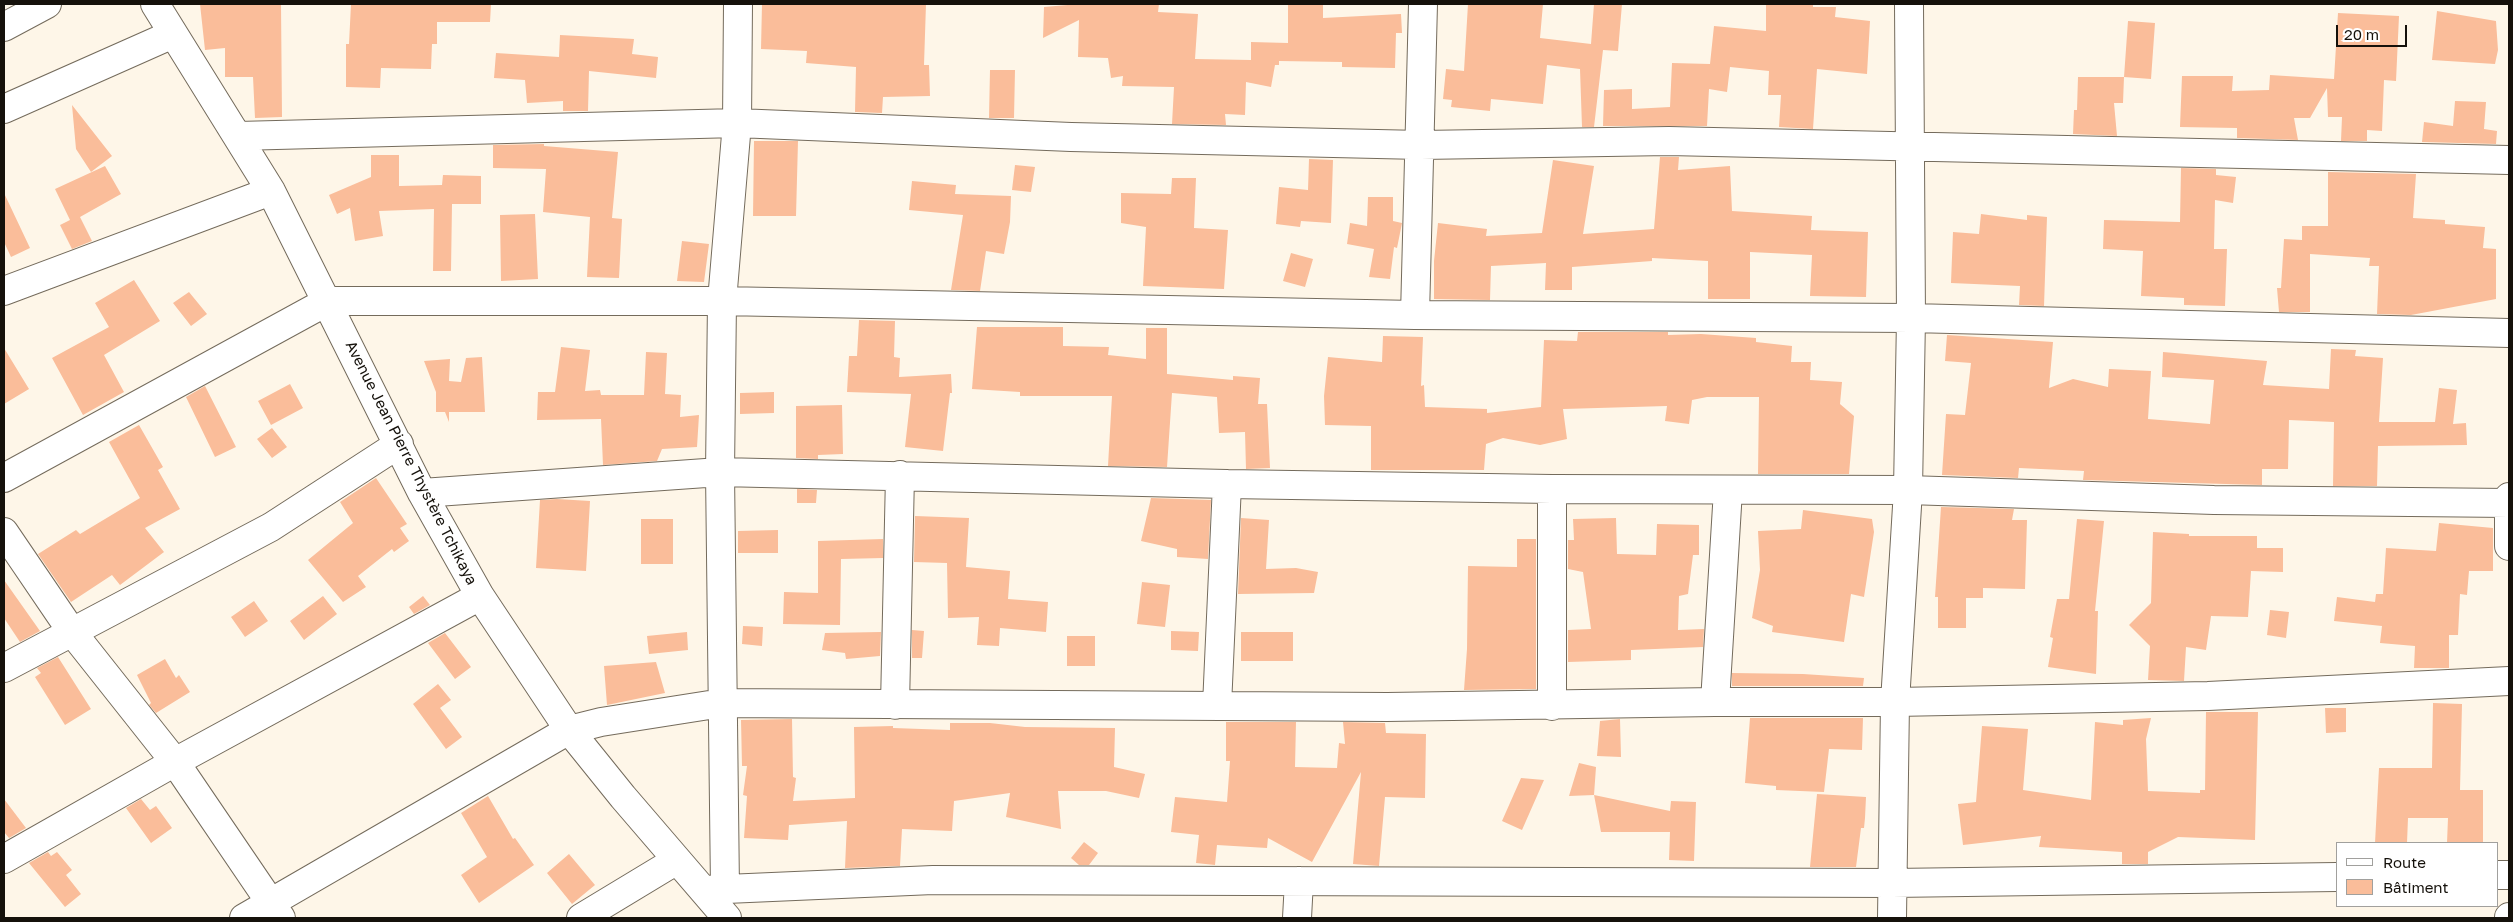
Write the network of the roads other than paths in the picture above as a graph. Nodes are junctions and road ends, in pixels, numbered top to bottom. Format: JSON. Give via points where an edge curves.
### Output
{"nodes":[{"id":1,"x":47,"y":4,"type":"edge"},
{"id":2,"x":155,"y":4,"type":"edge"},
{"id":3,"x":738,"y":4,"type":"edge"},
{"id":4,"x":1423,"y":4,"type":"edge"},
{"id":5,"x":1910,"y":4,"type":"edge"},
{"id":6,"x":4,"y":27,"type":"edge"},
{"id":7,"x":173,"y":34,"type":"junction"},
{"id":8,"x":4,"y":109,"type":"edge"},
{"id":9,"x":737,"y":123,"type":"junction"},
{"id":10,"x":238,"y":136,"type":"junction"},
{"id":11,"x":1421,"y":145,"type":"junction"},
{"id":12,"x":1911,"y":148,"type":"junction"},
{"id":13,"x":2509,"y":160,"type":"edge"},
{"id":14,"x":271,"y":191,"type":"junction"},
{"id":15,"x":4,"y":291,"type":"edge"},
{"id":16,"x":328,"y":301,"type":"junction"},
{"id":17,"x":722,"y":301,"type":"junction"},
{"id":18,"x":1415,"y":316,"type":"junction"},
{"id":19,"x":1912,"y":318,"type":"junction"},
{"id":20,"x":2509,"y":333,"type":"edge"},
{"id":21,"x":399,"y":444,"type":"junction"},
{"id":22,"x":720,"y":472,"type":"junction"},
{"id":23,"x":900,"y":475,"type":"junction"},
{"id":24,"x":4,"y":478,"type":"edge"},
{"id":25,"x":1227,"y":484,"type":"junction"},
{"id":26,"x":1552,"y":489,"type":"junction"},
{"id":27,"x":1728,"y":490,"type":"junction"},
{"id":28,"x":1908,"y":490,"type":"junction"},
{"id":29,"x":422,"y":493,"type":"junction"},
{"id":30,"x":2509,"y":497,"type":"edge"},
{"id":31,"x":2509,"y":503,"type":"edge"},
{"id":32,"x":4,"y":532,"type":"edge"},
{"id":33,"x":2509,"y":546,"type":"edge"},
{"id":34,"x":480,"y":596,"type":"junction"},
{"id":35,"x":72,"y":632,"type":"junction"},
{"id":36,"x":4,"y":668,"type":"edge"},
{"id":37,"x":2509,"y":681,"type":"edge"},
{"id":38,"x":1715,"y":702,"type":"junction"},
{"id":39,"x":1895,"y":702,"type":"junction"},
{"id":40,"x":722,"y":703,"type":"junction"},
{"id":41,"x":895,"y":705,"type":"junction"},
{"id":42,"x":1217,"y":706,"type":"junction"},
{"id":43,"x":1552,"y":706,"type":"junction"},
{"id":44,"x":569,"y":730,"type":"junction"},
{"id":45,"x":175,"y":762,"type":"junction"},
{"id":46,"x":4,"y":859,"type":"edge"},
{"id":47,"x":677,"y":860,"type":"junction"},
{"id":48,"x":2336,"y":877,"type":"edge"},
{"id":49,"x":1299,"y":881,"type":"junction"},
{"id":50,"x":1892,"y":883,"type":"junction"},
{"id":51,"x":714,"y":889,"type":"junction"},
{"id":52,"x":276,"y":911,"type":"edge"},
{"id":53,"x":244,"y":918,"type":"edge"},
{"id":54,"x":581,"y":918,"type":"edge"},
{"id":55,"x":727,"y":918,"type":"edge"},
{"id":56,"x":1298,"y":918,"type":"edge"},
{"id":57,"x":1892,"y":918,"type":"edge"}],
"edges":[{"from":1,"to":6,"type":"street"},
{"from":2,"to":7,"type":"street","name":"Avenue Jean Pierre Thystère Tchikaya"},
{"from":3,"to":9,"type":"street"},
{"from":4,"to":11,"type":"street"},
{"from":5,"to":12,"type":"street"},
{"from":7,"to":8,"type":"street"},
{"from":7,"to":10,"type":"street","name":"Avenue Jean Pierre Thystère Tchikaya"},
{"from":9,"to":10,"type":"street"},
{"from":9,"to":11,"type":"street","via":[[1071,137]]},
{"from":9,"to":17,"type":"street"},
{"from":10,"to":14,"type":"street","name":"Avenue Jean Pierre Thystère Tchikaya"},
{"from":11,"to":12,"type":"street","via":[[1669,141]]},
{"from":11,"to":18,"type":"street"},
{"from":12,"to":13,"type":"street"},
{"from":12,"to":19,"type":"street"},
{"from":14,"to":15,"type":"street"},
{"from":14,"to":16,"type":"street","name":"Avenue Jean Pierre Thystère Tchikaya"},
{"from":16,"to":17,"type":"street"},
{"from":16,"to":21,"type":"street","name":"Avenue Jean Pierre Thystère Tchikaya"},
{"from":16,"to":24,"type":"street"},
{"from":17,"to":18,"type":"street"},
{"from":17,"to":22,"type":"street"},
{"from":18,"to":19,"type":"street"},
{"from":19,"to":20,"type":"street"},
{"from":19,"to":28,"type":"street"},
{"from":21,"to":29,"type":"street","name":"Avenue Jean Pierre Thystère Tchikaya"},
{"from":21,"to":35,"type":"street","via":[[271,528]]},
{"from":22,"to":23,"type":"street"},
{"from":22,"to":29,"type":"street"},
{"from":22,"to":40,"type":"street"},
{"from":23,"to":25,"type":"street"},
{"from":23,"to":41,"type":"street"},
{"from":25,"to":26,"type":"street"},
{"from":25,"to":42,"type":"street"},
{"from":26,"to":27,"type":"street"},
{"from":26,"to":43,"type":"street"},
{"from":27,"to":28,"type":"street"},
{"from":27,"to":38,"type":"street"},
{"from":28,"to":31,"type":"street","via":[[2214,500]]},
{"from":28,"to":39,"type":"street"},
{"from":29,"to":34,"type":"street","name":"Avenue Jean Pierre Thystère Tchikaya"},
{"from":30,"to":31,"type":"street"},
{"from":31,"to":33,"type":"street"},
{"from":32,"to":35,"type":"street"},
{"from":34,"to":44,"type":"street","name":"Avenue Jean Pierre Thystère Tchikaya"},
{"from":34,"to":45,"type":"street"},
{"from":35,"to":36,"type":"street"},
{"from":35,"to":45,"type":"street"},
{"from":37,"to":39,"type":"street","via":[[2208,696]]},
{"from":38,"to":39,"type":"street"},
{"from":38,"to":43,"type":"street"},
{"from":39,"to":50,"type":"street"},
{"from":40,"to":41,"type":"street"},
{"from":40,"to":44,"type":"street"},
{"from":40,"to":51,"type":"street"},
{"from":41,"to":42,"type":"street"},
{"from":42,"to":43,"type":"street"},
{"from":44,"to":47,"type":"street","name":"Avenue Jean Pierre Thystère Tchikaya"},
{"from":44,"to":52,"type":"street"},
{"from":45,"to":46,"type":"street"},
{"from":45,"to":52,"type":"street"},
{"from":47,"to":51,"type":"street","name":"Avenue Jean Pierre Thystère Tchikaya"},
{"from":47,"to":54,"type":"street"},
{"from":48,"to":50,"type":"street"},
{"from":49,"to":50,"type":"street"},
{"from":49,"to":51,"type":"street","via":[[933,880]]},
{"from":49,"to":56,"type":"street"},
{"from":50,"to":57,"type":"street"},
{"from":51,"to":55,"type":"street","name":"Avenue Jean Pierre Thystère Tchikaya"},
{"from":52,"to":53,"type":"street"}]}
